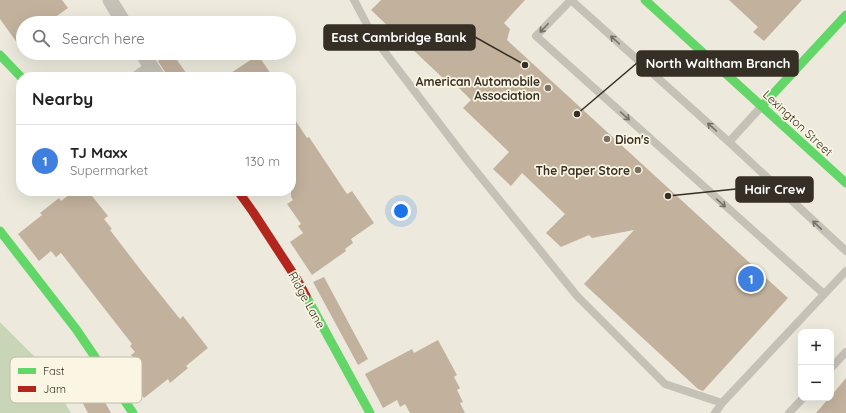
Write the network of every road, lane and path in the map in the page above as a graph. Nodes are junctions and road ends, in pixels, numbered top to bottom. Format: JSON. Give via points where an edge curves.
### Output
{"nodes":[{"id":1,"x":110,"y":0,"type":"edge"},
{"id":2,"x":354,"y":0,"type":"edge"},
{"id":3,"x":571,"y":0,"type":"edge"},
{"id":4,"x":645,"y":0,"type":"edge"},
{"id":5,"x":846,"y":15,"type":"edge"},
{"id":6,"x":120,"y":16,"type":"edge"},
{"id":7,"x":0,"y":56,"type":"edge"},
{"id":8,"x":147,"y":60,"type":"edge"},
{"id":9,"x":154,"y":72,"type":"edge"},
{"id":10,"x":16,"y":73,"type":"edge"},
{"id":11,"x":762,"y":106,"type":"junction"},
{"id":12,"x":729,"y":142,"type":"junction"},
{"id":13,"x":846,"y":183,"type":"edge"},
{"id":14,"x":242,"y":196,"type":"edge"},
{"id":15,"x":0,"y":231,"type":"edge"},
{"id":16,"x":846,"y":251,"type":"edge"},
{"id":17,"x":846,"y":271,"type":"edge"},
{"id":18,"x":824,"y":294,"type":"junction"},
{"id":19,"x":846,"y":352,"type":"edge"},
{"id":20,"x":95,"y":357,"type":"edge"},
{"id":21,"x":834,"y":365,"type":"edge"},
{"id":22,"x":800,"y":401,"type":"edge"},
{"id":23,"x":125,"y":403,"type":"edge"},
{"id":24,"x":722,"y":403,"type":"junction"},
{"id":25,"x":132,"y":413,"type":"edge"},
{"id":26,"x":370,"y":413,"type":"edge"},
{"id":27,"x":715,"y":413,"type":"edge"},
{"id":28,"x":789,"y":413,"type":"edge"}],
"edges":[{"from":1,"to":6,"type":"street"},
{"from":2,"to":24,"type":"lane","via":[[374,38],[467,160],[577,296],[665,384]]},
{"from":12,"to":3,"type":"lane","one_way":true},
{"from":3,"to":18,"type":"lane","one_way":true,"via":[[536,36]]},
{"from":4,"to":11,"type":"street","name":"Lexington Street"},
{"from":5,"to":11,"type":"street"},
{"from":7,"to":10,"type":"street"},
{"from":8,"to":9,"type":"street"},
{"from":11,"to":12,"type":"lane"},
{"from":11,"to":13,"type":"street","name":"Lexington Street"},
{"from":16,"to":12,"type":"lane","one_way":true},
{"from":14,"to":26,"type":"street","name":"Ridge Lane","via":[[298,281]]},
{"from":15,"to":20,"type":"street"},
{"from":17,"to":18,"type":"lane"},
{"from":18,"to":24,"type":"lane"},
{"from":19,"to":21,"type":"lane"},
{"from":22,"to":28,"type":"lane"},
{"from":23,"to":25,"type":"street"},
{"from":24,"to":27,"type":"lane"}]}
